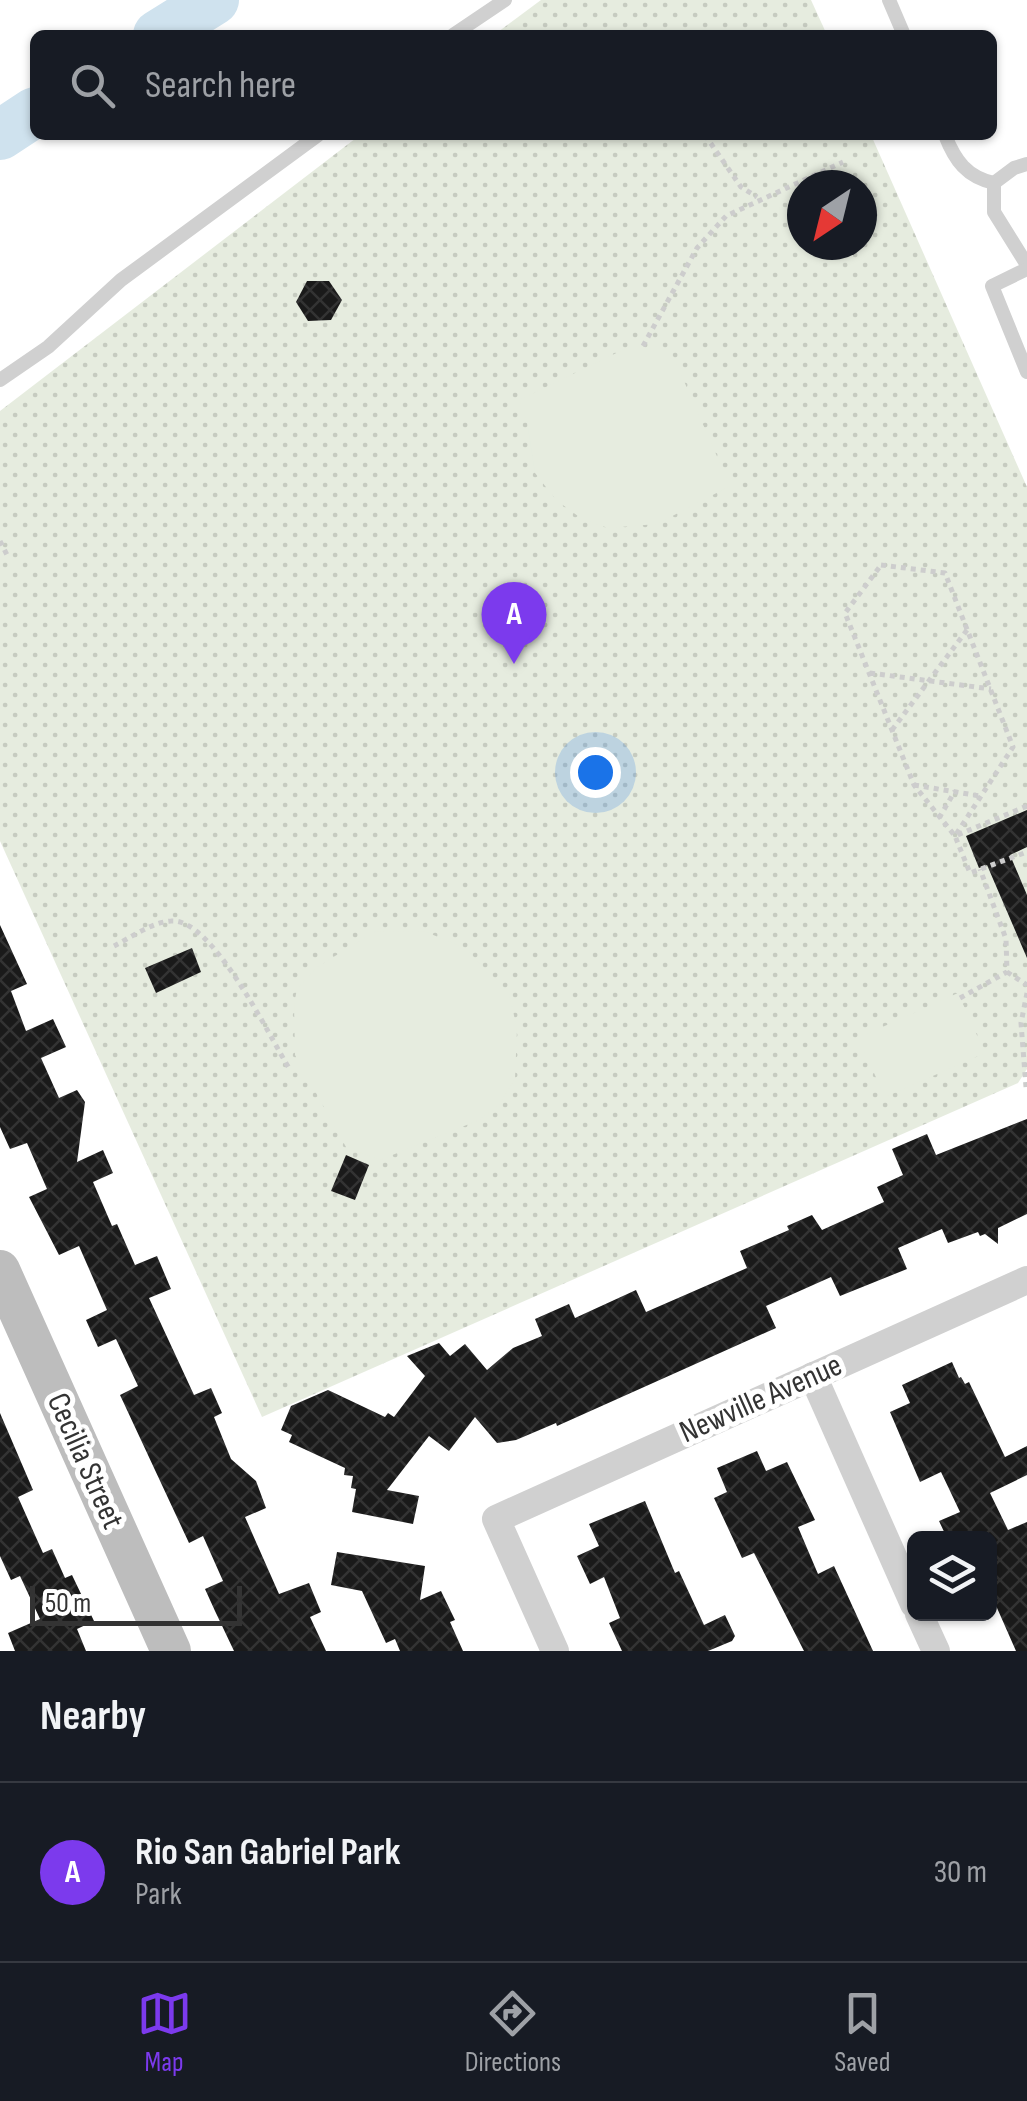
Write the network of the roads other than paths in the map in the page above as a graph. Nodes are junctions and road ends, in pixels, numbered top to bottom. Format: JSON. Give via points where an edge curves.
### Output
{"nodes":[{"id":1,"x":504,"y":0,"type":"edge"},
{"id":2,"x":890,"y":0,"type":"edge"},
{"id":3,"x":460,"y":30,"type":"edge"},
{"id":4,"x":902,"y":30,"type":"edge"},
{"id":5,"x":311,"y":140,"type":"edge"},
{"id":6,"x":947,"y":140,"type":"edge"},
{"id":7,"x":1027,"y":164,"type":"edge"},
{"id":8,"x":994,"y":183,"type":"junction"},
{"id":9,"x":1027,"y":267,"type":"edge"},
{"id":10,"x":1027,"y":372,"type":"edge"},
{"id":11,"x":0,"y":380,"type":"edge"},
{"id":12,"x":0,"y":1270,"type":"edge"},
{"id":13,"x":1027,"y":1280,"type":"edge"},
{"id":14,"x":813,"y":1376,"type":"junction"},
{"id":15,"x":907,"y":1588,"type":"edge"},
{"id":16,"x":922,"y":1621,"type":"edge"},
{"id":17,"x":171,"y":1651,"type":"edge"},
{"id":18,"x":555,"y":1651,"type":"edge"},
{"id":19,"x":936,"y":1651,"type":"edge"}],
"edges":[{"from":1,"to":3,"type":"lane"},
{"from":2,"to":4,"type":"lane"},
{"from":5,"to":11,"type":"lane","via":[[120,280],[48,347]]},
{"from":6,"to":8,"type":"lane","via":[[974,178]]},
{"from":7,"to":8,"type":"lane"},
{"from":8,"to":9,"type":"lane","via":[[994,212]]},
{"from":9,"to":10,"type":"lane","via":[[992,286]]},
{"from":12,"to":17,"type":"street","name":"Cecilia Street"},
{"from":13,"to":14,"type":"street","name":"Newville Avenue"},
{"from":14,"to":15,"type":"street"},
{"from":14,"to":18,"type":"street","name":"Newville Avenue","via":[[496,1520]]},
{"from":16,"to":19,"type":"street"}]}
